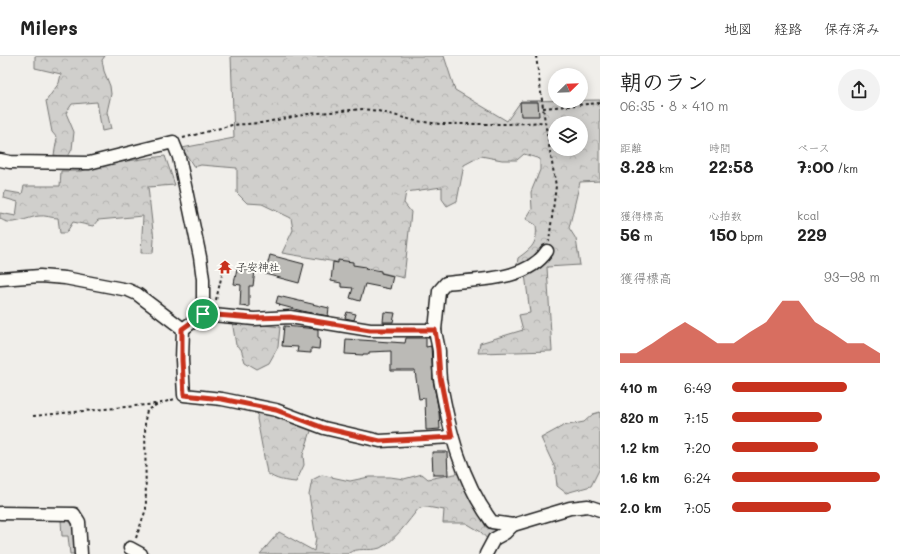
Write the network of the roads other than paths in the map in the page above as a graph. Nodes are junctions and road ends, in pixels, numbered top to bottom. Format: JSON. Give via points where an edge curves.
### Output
{"nodes":[{"id":1,"x":0,"y":160,"type":"edge"},
{"id":2,"x":547,"y":251,"type":"road end"},
{"id":3,"x":0,"y":279,"type":"edge"},
{"id":4,"x":207,"y":314,"type":"junction"},
{"id":5,"x":182,"y":329,"type":"junction"},
{"id":6,"x":435,"y":330,"type":"junction"},
{"id":7,"x":452,"y":437,"type":"junction"},
{"id":8,"x":600,"y":510,"type":"edge"},
{"id":9,"x":0,"y":513,"type":"edge"},
{"id":10,"x":514,"y":525,"type":"junction"},
{"id":11,"x":130,"y":548,"type":"road end"},
{"id":12,"x":80,"y":554,"type":"edge"},
{"id":13,"x":141,"y":554,"type":"edge"},
{"id":14,"x":486,"y":554,"type":"edge"}],
"edges":[{"from":1,"to":4,"type":"street","via":[[89,163],[173,142],[179,157],[200,257]]},
{"from":2,"to":6,"type":"street","via":[[533,266],[512,275],[446,283],[440,291]]},
{"from":3,"to":5,"type":"street","via":[[46,276],[128,290],[137,294]]},
{"from":4,"to":5,"type":"street"},
{"from":4,"to":6,"type":"street","via":[[254,318],[290,317],[370,330]]},
{"from":5,"to":7,"type":"street","via":[[184,395],[222,399],[276,410],[324,428],[380,441]]},
{"from":6,"to":7,"type":"street","via":[[440,377]]},
{"from":7,"to":10,"type":"street","via":[[462,467],[480,506],[492,522]]},
{"from":8,"to":10,"type":"street","via":[[588,506],[570,508]]},
{"from":9,"to":12,"type":"street","via":[[74,514],[79,522]]},
{"from":10,"to":14,"type":"street","via":[[494,539]]},
{"from":11,"to":13,"type":"street"}]}
